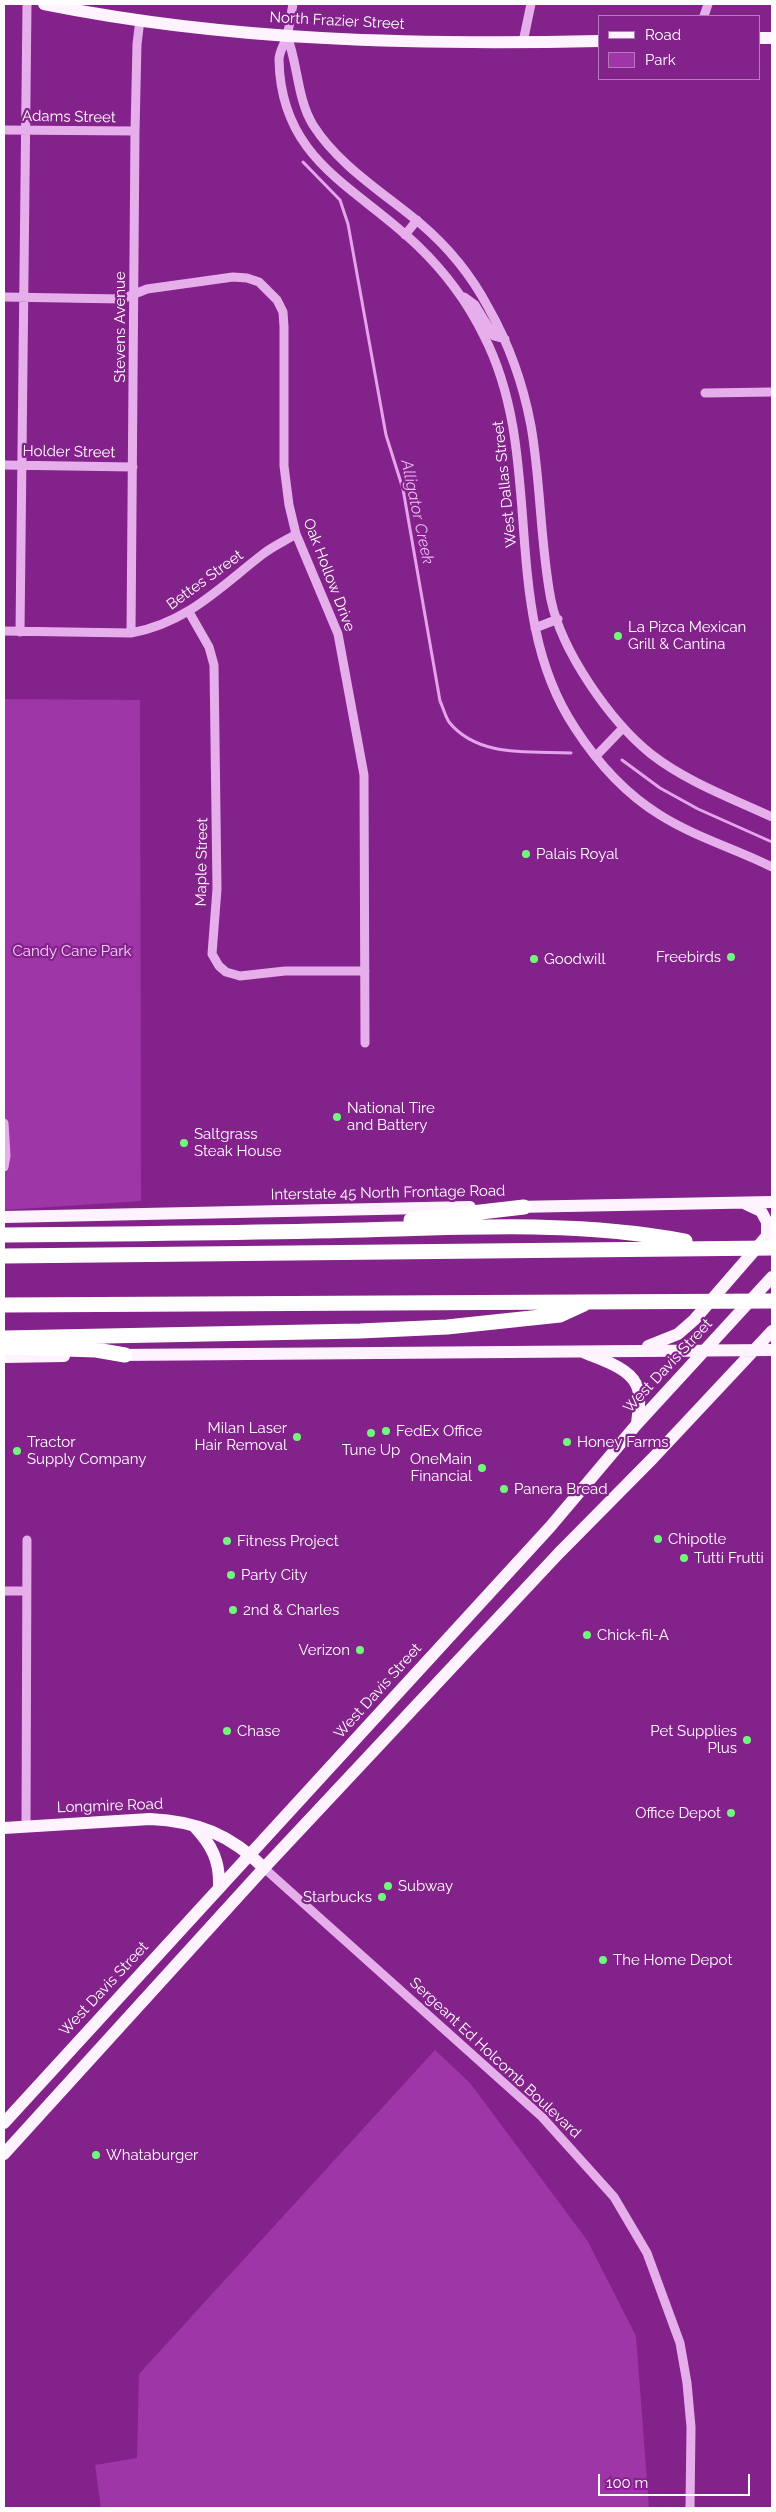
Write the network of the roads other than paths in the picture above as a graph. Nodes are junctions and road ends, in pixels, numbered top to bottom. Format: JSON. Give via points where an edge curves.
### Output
{"nodes":[{"id":1,"x":27,"y":4,"type":"edge"},
{"id":2,"x":44,"y":4,"type":"edge"},
{"id":3,"x":293,"y":4,"type":"edge"},
{"id":4,"x":531,"y":4,"type":"edge"},
{"id":5,"x":140,"y":20,"type":"junction"},
{"id":6,"x":287,"y":36,"type":"junction"},
{"id":7,"x":598,"y":41,"type":"edge"},
{"id":8,"x":523,"y":42,"type":"junction"},
{"id":9,"x":4,"y":130,"type":"edge"},
{"id":10,"x":26,"y":130,"type":"junction"},
{"id":11,"x":135,"y":131,"type":"junction"},
{"id":12,"x":417,"y":220,"type":"junction"},
{"id":13,"x":405,"y":235,"type":"junction"},
{"id":14,"x":135,"y":295,"type":"junction"},
{"id":15,"x":462,"y":296,"type":"junction"},
{"id":16,"x":4,"y":297,"type":"edge"},
{"id":17,"x":23,"y":298,"type":"junction"},
{"id":18,"x":505,"y":339,"type":"junction"},
{"id":19,"x":517,"y":371,"type":"junction"},
{"id":20,"x":500,"y":377,"type":"junction"},
{"id":21,"x":772,"y":392,"type":"edge"},
{"id":22,"x":705,"y":393,"type":"dead end"},
{"id":23,"x":4,"y":465,"type":"edge"},
{"id":24,"x":22,"y":465,"type":"junction"},
{"id":25,"x":133,"y":467,"type":"junction"},
{"id":26,"x":537,"y":474,"type":"junction"},
{"id":27,"x":520,"y":476,"type":"junction"},
{"id":28,"x":296,"y":534,"type":"junction"},
{"id":29,"x":189,"y":612,"type":"junction"},
{"id":30,"x":558,"y":619,"type":"junction"},
{"id":31,"x":535,"y":628,"type":"junction"},
{"id":32,"x":4,"y":631,"type":"edge"},
{"id":33,"x":20,"y":632,"type":"junction"},
{"id":34,"x":131,"y":633,"type":"junction"},
{"id":35,"x":623,"y":728,"type":"junction"},
{"id":36,"x":596,"y":756,"type":"junction"},
{"id":37,"x":772,"y":817,"type":"edge"},
{"id":38,"x":772,"y":867,"type":"edge"},
{"id":39,"x":366,"y":971,"type":"junction"},
{"id":40,"x":365,"y":1043,"type":"dead end"},
{"id":41,"x":4,"y":1123,"type":"edge"},
{"id":42,"x":4,"y":1167,"type":"edge"},
{"id":43,"x":772,"y":1198,"type":"edge"},
{"id":44,"x":742,"y":1202,"type":"junction"},
{"id":45,"x":758,"y":1202,"type":"junction"},
{"id":46,"x":772,"y":1202,"type":"edge"},
{"id":47,"x":524,"y":1207,"type":"junction"},
{"id":48,"x":4,"y":1217,"type":"edge"},
{"id":49,"x":4,"y":1234,"type":"edge"},
{"id":50,"x":716,"y":1248,"type":"junction"},
{"id":51,"x":772,"y":1248,"type":"edge"},
{"id":52,"x":4,"y":1256,"type":"edge"},
{"id":53,"x":21,"y":1256,"type":"junction"},
{"id":54,"x":772,"y":1277,"type":"edge"},
{"id":55,"x":590,"y":1301,"type":"junction"},
{"id":56,"x":772,"y":1301,"type":"edge"},
{"id":57,"x":4,"y":1305,"type":"edge"},
{"id":58,"x":772,"y":1331,"type":"edge"},
{"id":59,"x":4,"y":1338,"type":"edge"},
{"id":60,"x":4,"y":1347,"type":"edge"},
{"id":61,"x":642,"y":1349,"type":"junction"},
{"id":62,"x":705,"y":1349,"type":"junction"},
{"id":63,"x":579,"y":1350,"type":"junction"},
{"id":64,"x":754,"y":1350,"type":"junction"},
{"id":65,"x":772,"y":1350,"type":"edge"},
{"id":66,"x":125,"y":1355,"type":"junction"},
{"id":67,"x":4,"y":1357,"type":"edge"},
{"id":68,"x":637,"y":1424,"type":"junction"},
{"id":69,"x":27,"y":1540,"type":"dead end"},
{"id":70,"x":4,"y":1591,"type":"edge"},
{"id":71,"x":27,"y":1591,"type":"junction"},
{"id":72,"x":190,"y":1823,"type":"junction"},
{"id":73,"x":26,"y":1827,"type":"junction"},
{"id":74,"x":4,"y":1828,"type":"edge"},
{"id":75,"x":250,"y":1854,"type":"junction"},
{"id":76,"x":264,"y":1868,"type":"junction"},
{"id":77,"x":219,"y":1887,"type":"junction"},
{"id":78,"x":4,"y":2123,"type":"edge"},
{"id":79,"x":4,"y":2154,"type":"edge"},
{"id":80,"x":690,"y":2508,"type":"edge"}],
"edges":[{"from":1,"to":10,"type":"street"},
{"from":2,"to":5,"type":"main road","name":"North Frazier Street"},
{"from":3,"to":6,"type":"street","name":"West Dallas Street"},
{"from":4,"to":8,"type":"street"},
{"from":5,"to":6,"type":"main road","name":"North Frazier Street"},
{"from":5,"to":11,"type":"street","name":"Stevens Avenue"},
{"from":6,"to":8,"type":"main road","name":"North Frazier Street"},
{"from":6,"to":12,"type":"street","name":"West Dallas Street","via":[[295,55],[305,107],[322,136],[351,167]]},
{"from":6,"to":13,"type":"street","name":"West Dallas Street","via":[[278,57],[280,75],[288,110],[304,144],[344,186]]},
{"from":7,"to":8,"type":"main road","name":"North Frazier Street"},
{"from":9,"to":10,"type":"street","name":"Adams Street"},
{"from":10,"to":11,"type":"street","name":"Adams Street"},
{"from":10,"to":17,"type":"street"},
{"from":11,"to":14,"type":"street","name":"Stevens Avenue"},
{"from":12,"to":13,"type":"street"},
{"from":12,"to":18,"type":"street","name":"West Dallas Street","via":[[463,268]]},
{"from":13,"to":15,"type":"street","name":"West Dallas Street","via":[[440,268]]},
{"from":14,"to":17,"type":"street","name":"Oak Hollow Drive","via":[[122,299]]},
{"from":14,"to":25,"type":"street","name":"Stevens Avenue"},
{"from":14,"to":28,"type":"street","name":"Oak Hollow Drive","via":[[147,290],[233,277],[259,282],[277,300],[283,312],[284,326],[284,466]]},
{"from":15,"to":18,"type":"street","via":[[475,305],[494,336]]},
{"from":15,"to":20,"type":"street","name":"West Dallas Street","via":[[485,338]]},
{"from":16,"to":17,"type":"street","name":"Oak Hollow Drive"},
{"from":17,"to":24,"type":"street"},
{"from":18,"to":19,"type":"street","name":"West Dallas Street"},
{"from":19,"to":20,"type":"street"},
{"from":19,"to":26,"type":"street","name":"West Dallas Street","via":[[531,426]]},
{"from":20,"to":27,"type":"street","name":"West Dallas Street","via":[[510,406]]},
{"from":21,"to":22,"type":"street"},
{"from":23,"to":24,"type":"street","name":"Holder Street"},
{"from":24,"to":25,"type":"street","name":"Holder Street"},
{"from":24,"to":33,"type":"street"},
{"from":25,"to":34,"type":"street","name":"Stevens Avenue"},
{"from":26,"to":27,"type":"street"},
{"from":26,"to":30,"type":"street","name":"West Dallas Street","via":[[552,602]]},
{"from":27,"to":31,"type":"street","name":"West Dallas Street"},
{"from":28,"to":29,"type":"street","name":"Bettes Street","via":[[265,553]]},
{"from":28,"to":39,"type":"street","name":"Oak Hollow Drive","via":[[338,634],[364,775]]},
{"from":29,"to":34,"type":"street","name":"Bettes Street","via":[[166,624]]},
{"from":29,"to":39,"type":"street","name":"Maple Street","via":[[209,647],[214,665],[217,889],[212,954],[226,972],[240,976],[294,970]]},
{"from":30,"to":31,"type":"street"},
{"from":30,"to":35,"type":"street","name":"West Dallas Street","via":[[587,681]]},
{"from":31,"to":36,"type":"street","name":"West Dallas Street","via":[[549,681],[576,730]]},
{"from":32,"to":33,"type":"street","name":"Bettes Street"},
{"from":33,"to":34,"type":"street","name":"Bettes Street"},
{"from":35,"to":36,"type":"street"},
{"from":35,"to":37,"type":"street","name":"West Dallas Street","via":[[652,754],[686,777]]},
{"from":36,"to":38,"type":"street","name":"West Dallas Street","via":[[628,791],[661,816]]},
{"from":39,"to":40,"type":"street","name":"Oak Hollow Drive"},
{"from":41,"to":42,"type":"street"},
{"from":43,"to":45,"type":"main road"},
{"from":44,"to":45,"type":"main road","name":"Interstate 45 North Frontage Road"},
{"from":44,"to":47,"type":"main road","name":"Interstate 45 North Frontage Road"},
{"from":44,"to":61,"type":"main road","via":[[761,1211],[767,1236],[683,1330]]},
{"from":45,"to":46,"type":"main road","name":"Interstate 45 North Frontage Road"},
{"from":47,"to":48,"type":"main road","name":"Interstate 45 North Frontage Road"},
{"from":47,"to":53,"type":"highway","via":[[281,1236]]},
{"from":49,"to":50,"type":"highway","via":[[187,1234],[533,1226],[646,1234]]},
{"from":50,"to":51,"type":"highway"},
{"from":50,"to":53,"type":"highway"},
{"from":52,"to":53,"type":"highway"},
{"from":54,"to":62,"type":"main road","name":"West Davis Street"},
{"from":55,"to":56,"type":"highway"},
{"from":55,"to":57,"type":"highway"},
{"from":55,"to":59,"type":"highway","via":[[560,1315],[447,1327]]},
{"from":58,"to":64,"type":"main road"},
{"from":60,"to":66,"type":"highway","via":[[96,1350]]},
{"from":61,"to":62,"type":"main road"},
{"from":61,"to":63,"type":"main road"},
{"from":62,"to":64,"type":"main road"},
{"from":62,"to":68,"type":"main road","name":"West Davis Street"},
{"from":63,"to":66,"type":"main road"},
{"from":63,"to":68,"type":"main road","via":[[622,1370],[636,1384]]},
{"from":64,"to":65,"type":"main road"},
{"from":64,"to":76,"type":"main road"},
{"from":66,"to":67,"type":"main road"},
{"from":68,"to":75,"type":"main road","name":"West Davis Street","via":[[550,1527]]},
{"from":69,"to":71,"type":"street"},
{"from":70,"to":71,"type":"street"},
{"from":71,"to":73,"type":"street"},
{"from":72,"to":73,"type":"main road","name":"Longmire Road","via":[[150,1819]]},
{"from":72,"to":75,"type":"main road","name":"Longmire Road","via":[[230,1840]]},
{"from":72,"to":77,"type":"main road","via":[[213,1849],[218,1861]]},
{"from":73,"to":74,"type":"main road","name":"Longmire Road"},
{"from":75,"to":76,"type":"main road","name":"Longmire Road"},
{"from":75,"to":77,"type":"main road","name":"West Davis Street"},
{"from":76,"to":79,"type":"main road"},
{"from":76,"to":80,"type":"street","name":"Sergeant Ed Holcomb Boulevard","via":[[542,2117],[614,2197],[646,2253],[680,2343],[691,2427]]},
{"from":77,"to":78,"type":"main road","name":"West Davis Street"}]}
